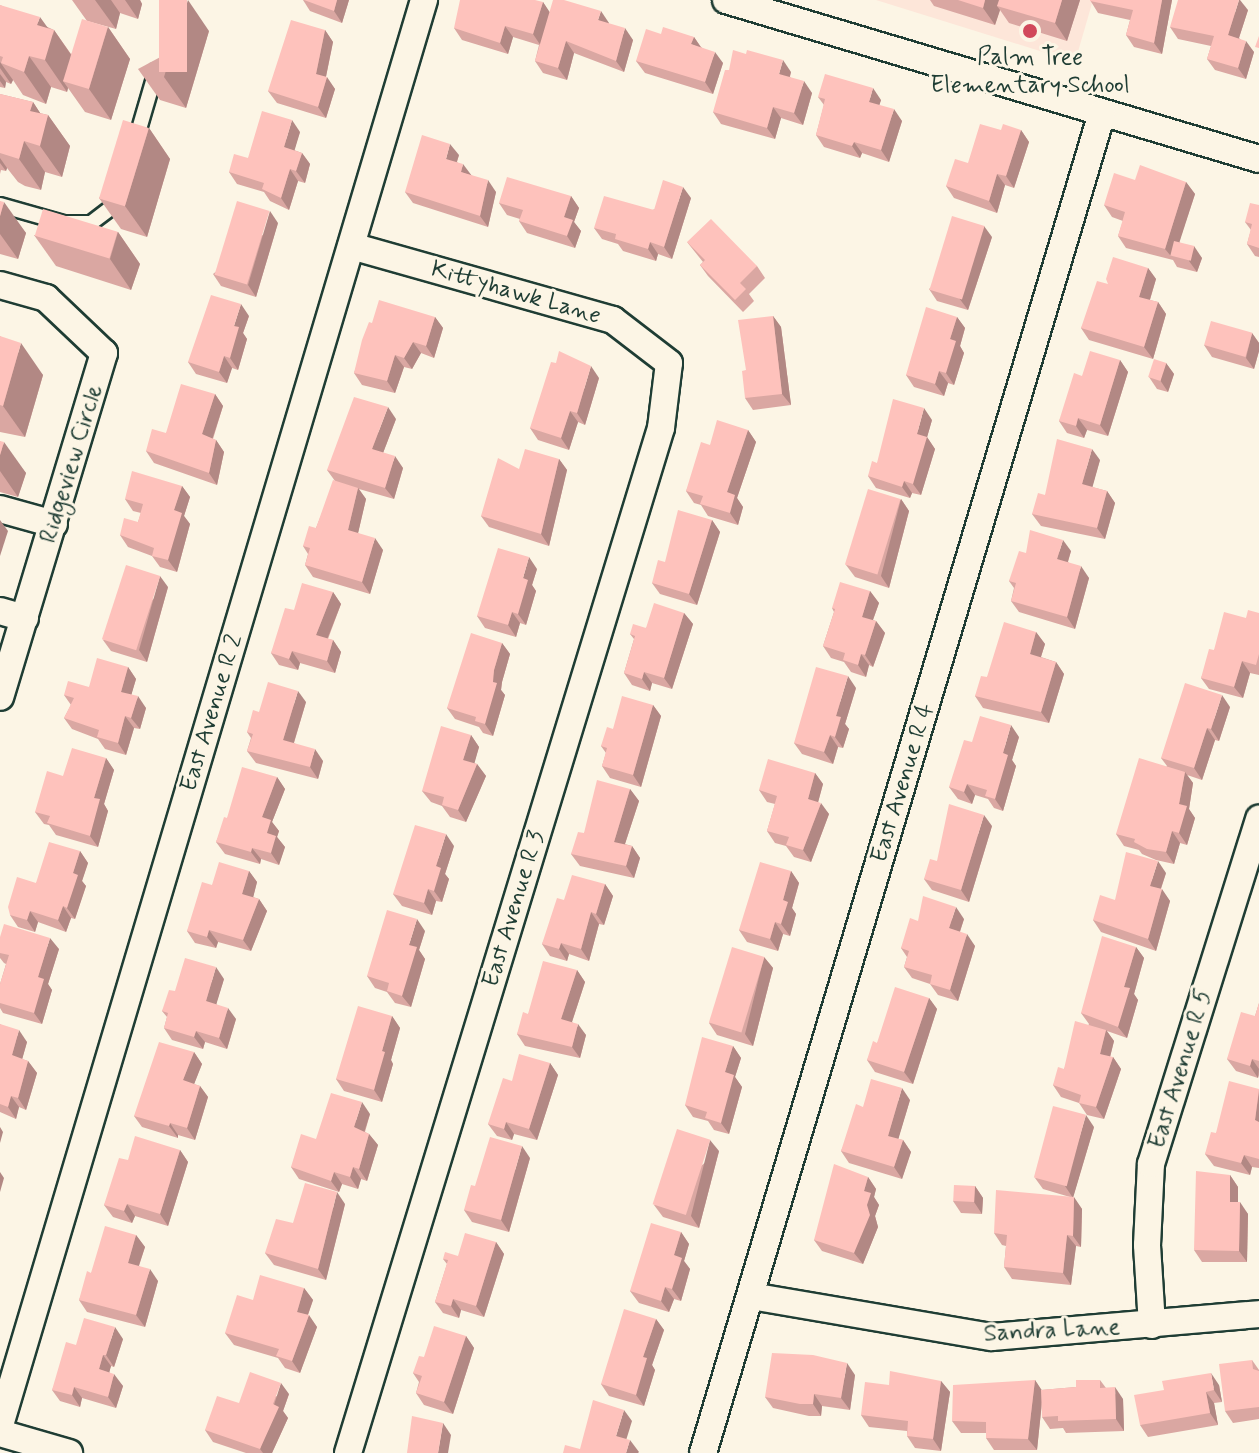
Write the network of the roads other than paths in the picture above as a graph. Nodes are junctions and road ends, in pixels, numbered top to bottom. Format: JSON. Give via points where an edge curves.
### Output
{"nodes":[{"id":1,"x":424,"y":0,"type":"edge"},
{"id":2,"x":726,"y":0,"type":"edge"},
{"id":3,"x":159,"y":61,"type":"edge"},
{"id":4,"x":1102,"y":113,"type":"junction"},
{"id":5,"x":133,"y":153,"type":"edge"},
{"id":6,"x":1259,"y":159,"type":"edge"},
{"id":7,"x":124,"y":184,"type":"edge"},
{"id":8,"x":0,"y":205,"type":"edge"},
{"id":9,"x":351,"y":246,"type":"junction"},
{"id":10,"x":0,"y":285,"type":"edge"},
{"id":11,"x":669,"y":363,"type":"joint"},
{"id":12,"x":0,"y":509,"type":"edge"},
{"id":13,"x":54,"y":524,"type":"junction"},
{"id":14,"x":12,"y":614,"type":"edge"},
{"id":15,"x":0,"y":697,"type":"edge"},
{"id":16,"x":1259,"y":819,"type":"edge"},
{"id":17,"x":751,"y":1296,"type":"junction"},
{"id":18,"x":1259,"y":1314,"type":"edge"},
{"id":19,"x":1152,"y":1325,"type":"junction"},
{"id":20,"x":0,"y":1425,"type":"edge"},
{"id":21,"x":0,"y":1433,"type":"edge"},
{"id":22,"x":69,"y":1453,"type":"edge"},
{"id":23,"x":348,"y":1453,"type":"edge"},
{"id":24,"x":703,"y":1453,"type":"edge"}],
"edges":[{"from":1,"to":9,"type":"street","name":"East Avenue R 2"},
{"from":2,"to":4,"type":"street"},
{"from":3,"to":5,"type":"lane"},
{"from":4,"to":6,"type":"street"},
{"from":4,"to":17,"type":"street","name":"East Avenue R 4"},
{"from":7,"to":8,"type":"lane","via":[[111,208],[91,223],[63,223]]},
{"from":9,"to":11,"type":"street","name":"Kittyhawk Lane","via":[[613,320]]},
{"from":9,"to":20,"type":"street","name":"East Avenue R 2"},
{"from":10,"to":13,"type":"street","name":"Ridgeview Circle","via":[[46,298],[104,353]]},
{"from":11,"to":23,"type":"street","name":"East Avenue R 3","via":[[661,428]]},
{"from":12,"to":13,"type":"street"},
{"from":13,"to":14,"type":"street","name":"Ridgeview Circle"},
{"from":14,"to":15,"type":"street","name":"Ridgeview Circle"},
{"from":16,"to":19,"type":"street","name":"East Avenue R 5","via":[[1151,1164],[1147,1245]]},
{"from":17,"to":19,"type":"street","name":"Sandra Lane","via":[[992,1337]]},
{"from":17,"to":24,"type":"street","name":"East Avenue R 4"},
{"from":18,"to":19,"type":"street","name":"Sandra Lane"},
{"from":21,"to":22,"type":"street"}]}
